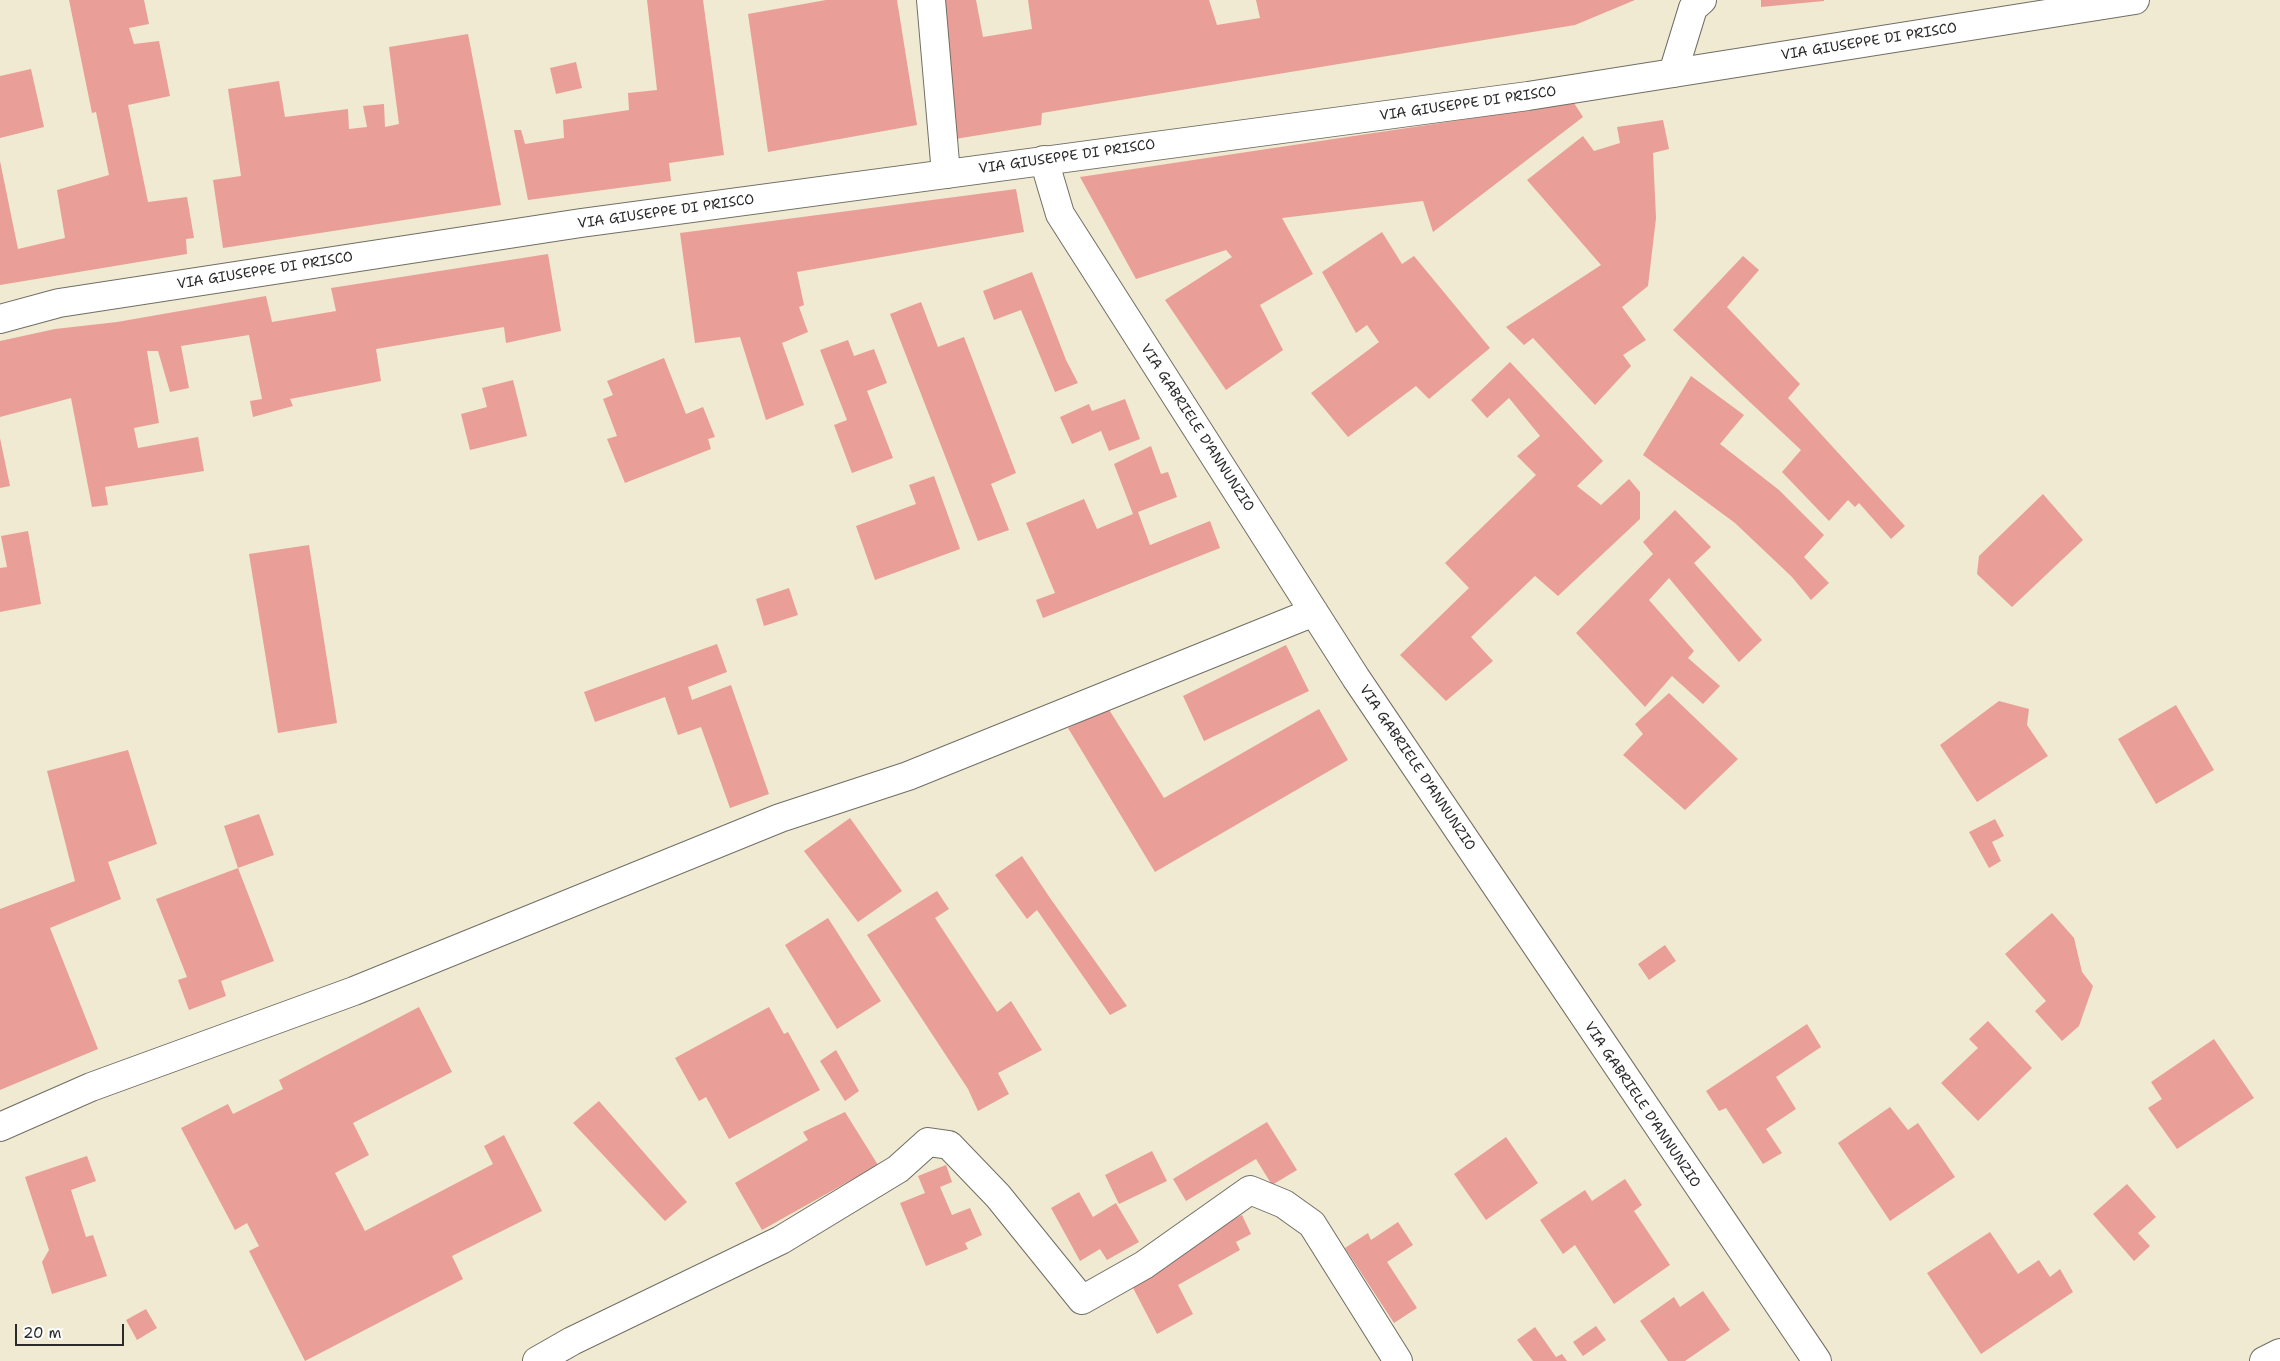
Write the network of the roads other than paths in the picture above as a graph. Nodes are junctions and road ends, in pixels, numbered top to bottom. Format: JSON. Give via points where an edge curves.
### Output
{"nodes":[{"id":1,"x":931,"y":0,"type":"edge"},
{"id":2,"x":1702,"y":0,"type":"edge"},
{"id":3,"x":2135,"y":0,"type":"edge"},
{"id":4,"x":1673,"y":73,"type":"junction"},
{"id":5,"x":1044,"y":160,"type":"junction"},
{"id":6,"x":946,"y":174,"type":"junction"},
{"id":7,"x":0,"y":319,"type":"edge"},
{"id":8,"x":1314,"y":612,"type":"junction"},
{"id":9,"x":0,"y":1127,"type":"edge"},
{"id":10,"x":2280,"y":1353,"type":"edge"},
{"id":11,"x":537,"y":1361,"type":"edge"},
{"id":12,"x":1398,"y":1361,"type":"edge"},
{"id":13,"x":1816,"y":1361,"type":"edge"},
{"id":14,"x":2264,"y":1361,"type":"edge"}],
"edges":[{"from":1,"to":6,"type":"street"},
{"from":2,"to":4,"type":"street","via":[[1693,8]]},
{"from":3,"to":4,"type":"street","name":"VIA GIUSEPPE DI PRISCO"},
{"from":4,"to":5,"type":"street","name":"VIA GIUSEPPE DI PRISCO","via":[[1528,96]]},
{"from":5,"to":6,"type":"street","name":"VIA GIUSEPPE DI PRISCO"},
{"from":5,"to":8,"type":"street","name":"VIA GABRIELE D'ANNUNZIO","via":[[1060,214]]},
{"from":6,"to":7,"type":"street","name":"VIA GIUSEPPE DI PRISCO","via":[[473,239],[59,303]]},
{"from":8,"to":9,"type":"street","via":[[908,776],[780,818],[354,991],[90,1087]]},
{"from":8,"to":13,"type":"street","name":"VIA GABRIELE D'ANNUNZIO"},
{"from":10,"to":14,"type":"street"},
{"from":11,"to":12,"type":"street","via":[[781,1240],[898,1169],[928,1142],[948,1145],[992,1190],[1082,1300],[1144,1265],[1250,1190],[1284,1204],[1312,1224]]}]}
